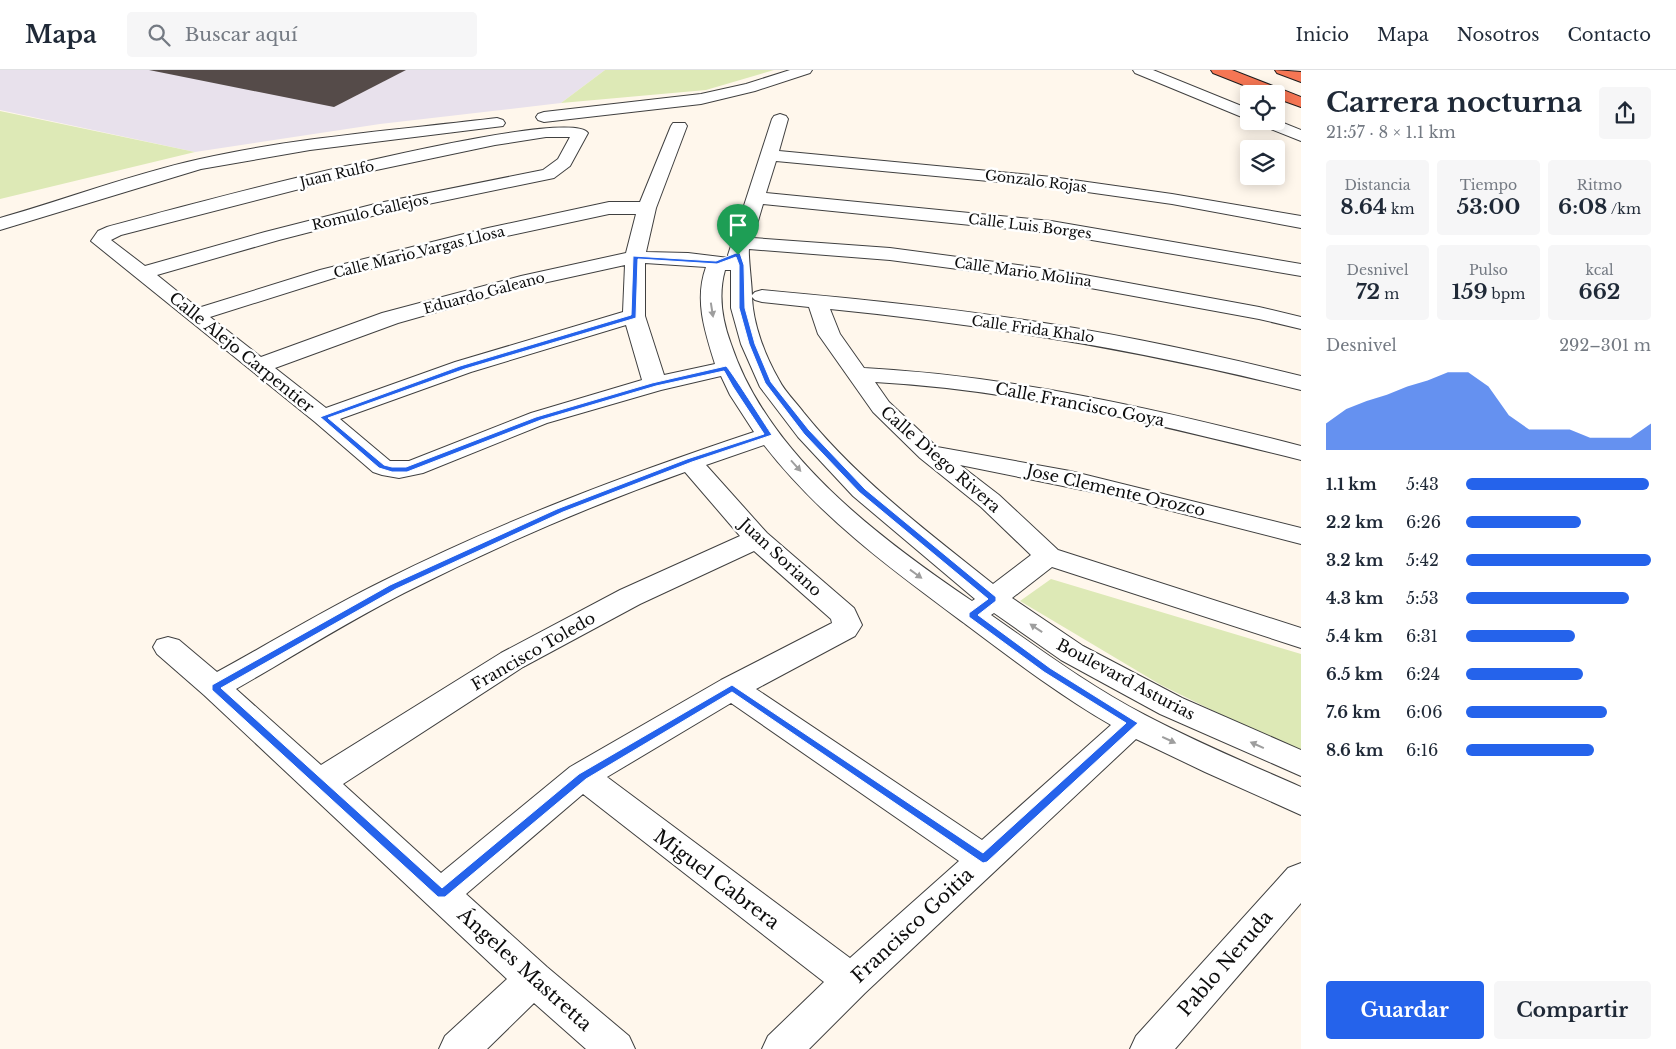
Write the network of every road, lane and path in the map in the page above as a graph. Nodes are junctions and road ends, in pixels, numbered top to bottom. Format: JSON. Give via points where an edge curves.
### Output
{"nodes":[{"id":1,"x":805,"y":70,"type":"edge"},
{"id":2,"x":1140,"y":70,"type":"edge"},
{"id":3,"x":1218,"y":70,"type":"edge"},
{"id":4,"x":1282,"y":70,"type":"edge"},
{"id":5,"x":1301,"y":77,"type":"edge"},
{"id":6,"x":1301,"y":102,"type":"edge"},
{"id":7,"x":1240,"y":111,"type":"edge"},
{"id":8,"x":780,"y":119,"type":"dead end"},
{"id":9,"x":679,"y":126,"type":"dead end"},
{"id":10,"x":1285,"y":130,"type":"edge"},
{"id":11,"x":580,"y":133,"type":"joint"},
{"id":12,"x":1301,"y":136,"type":"edge"},
{"id":13,"x":769,"y":155,"type":"junction"},
{"id":14,"x":757,"y":198,"type":"junction"},
{"id":15,"x":647,"y":208,"type":"junction"},
{"id":16,"x":1301,"y":222,"type":"edge"},
{"id":17,"x":0,"y":224,"type":"edge"},
{"id":18,"x":101,"y":241,"type":"joint"},
{"id":19,"x":735,"y":256,"type":"junction"},
{"id":20,"x":635,"y":257,"type":"junction"},
{"id":21,"x":1301,"y":270,"type":"edge"},
{"id":22,"x":142,"y":273,"type":"junction"},
{"id":23,"x":762,"y":296,"type":"dead end"},
{"id":24,"x":817,"y":301,"type":"junction"},
{"id":25,"x":196,"y":315,"type":"junction"},
{"id":26,"x":634,"y":316,"type":"junction"},
{"id":27,"x":1301,"y":323,"type":"edge"},
{"id":28,"x":258,"y":366,"type":"junction"},
{"id":29,"x":726,"y":368,"type":"junction"},
{"id":30,"x":856,"y":374,"type":"junction"},
{"id":31,"x":1301,"y":383,"type":"edge"},
{"id":32,"x":655,"y":384,"type":"junction"},
{"id":33,"x":324,"y":417,"type":"junction"},
{"id":34,"x":768,"y":435,"type":"junction"},
{"id":35,"x":929,"y":453,"type":"junction"},
{"id":36,"x":1301,"y":453,"type":"edge"},
{"id":37,"x":689,"y":461,"type":"junction"},
{"id":38,"x":1301,"y":536,"type":"edge"},
{"id":39,"x":757,"y":539,"type":"junction"},
{"id":40,"x":1048,"y":556,"type":"junction"},
{"id":41,"x":983,"y":607,"type":"junction"},
{"id":42,"x":1301,"y":638,"type":"edge"},
{"id":43,"x":168,"y":647,"type":"dead end"},
{"id":44,"x":215,"y":687,"type":"junction"},
{"id":45,"x":732,"y":688,"type":"junction"},
{"id":46,"x":1133,"y":723,"type":"junction"},
{"id":47,"x":1301,"y":764,"type":"edge"},
{"id":48,"x":582,"y":776,"type":"junction"},
{"id":49,"x":319,"y":783,"type":"junction"},
{"id":50,"x":1301,"y":802,"type":"edge"},
{"id":51,"x":983,"y":859,"type":"junction"},
{"id":52,"x":1301,"y":878,"type":"edge"},
{"id":53,"x":441,"y":894,"type":"junction"},
{"id":54,"x":533,"y":979,"type":"junction"},
{"id":55,"x":851,"y":982,"type":"junction"},
{"id":56,"x":459,"y":1049,"type":"edge"},
{"id":57,"x":614,"y":1049,"type":"edge"},
{"id":58,"x":782,"y":1049,"type":"edge"},
{"id":59,"x":1150,"y":1049,"type":"edge"}],
"edges":[{"from":1,"to":17,"type":"street","via":[[750,88],[701,99],[333,141],[202,164]]},
{"from":2,"to":7,"type":"street"},
{"from":3,"to":6,"type":"highway"},
{"from":4,"to":5,"type":"highway"},
{"from":8,"to":13,"type":"street"},
{"from":9,"to":15,"type":"street"},
{"from":10,"to":12,"type":"street"},
{"from":11,"to":18,"type":"street","name":"Juan Rulfo","via":[[568,131],[520,137],[410,157],[114,231]]},
{"from":11,"to":22,"type":"street","name":"Romulo Gallejos","via":[[564,164],[548,174],[281,233]]},
{"from":13,"to":14,"type":"street"},
{"from":13,"to":16,"type":"street","name":"Gonzalo Rojas","via":[[1052,182]]},
{"from":14,"to":19,"type":"street"},
{"from":14,"to":21,"type":"street","name":"Calle Luis Borges","via":[[1051,227]]},
{"from":15,"to":20,"type":"street"},
{"from":15,"to":25,"type":"street","name":"Calle Mario Vargas Llosa","via":[[601,210],[478,236],[327,274]]},
{"from":18,"to":22,"type":"street","name":"Calle Alejo Carpentier"},
{"from":19,"to":20,"type":"street","name":"Eduardo Galeano"},
{"from":19,"to":27,"type":"street","name":"Calle Mario Molina","via":[[890,254],[1063,277]]},
{"from":19,"to":29,"type":"street","name":"Boulevard Asturias","one_way":true,"via":[[710,285],[716,334]]},
{"from":19,"to":41,"type":"street","name":"Boulevard Asturias","via":[[742,308],[768,382],[807,432],[862,491]]},
{"from":20,"to":26,"type":"street"},
{"from":20,"to":28,"type":"street","name":"Eduardo Galeano","via":[[521,282],[390,318]]},
{"from":22,"to":25,"type":"street","name":"Calle Alejo Carpentier"},
{"from":23,"to":24,"type":"street","name":"Calle Frida Khalo"},
{"from":24,"to":30,"type":"street","name":"Calle Diego Rivera","via":[[829,334]]},
{"from":24,"to":31,"type":"street","name":"Calle Frida Khalo","via":[[1100,339]]},
{"from":25,"to":28,"type":"street","name":"Calle Alejo Carpentier"},
{"from":26,"to":32,"type":"street"},
{"from":26,"to":33,"type":"street","via":[[463,367]]},
{"from":28,"to":33,"type":"street","name":"Calle Alejo Carpentier"},
{"from":29,"to":32,"type":"street"},
{"from":29,"to":34,"type":"street","name":"Boulevard Asturias"},
{"from":30,"to":35,"type":"street","name":"Calle Diego Rivera","via":[[881,407]]},
{"from":30,"to":36,"type":"street","name":"Calle Francisco Goya","via":[[948,380],[1049,395]]},
{"from":32,"to":33,"type":"street","name":"Calle Alejo Carpentier","via":[[539,418],[414,468],[398,470],[382,466]]},
{"from":34,"to":37,"type":"street"},
{"from":34,"to":41,"type":"street","name":"Boulevard Asturias","one_way":true,"via":[[819,492],[884,551]]},
{"from":35,"to":38,"type":"street","name":"Jose Clemente Orozco","via":[[1050,474]]},
{"from":35,"to":40,"type":"street","name":"Calle Diego Rivera","via":[[990,501]]},
{"from":37,"to":39,"type":"street","name":"Juan Soriano"},
{"from":37,"to":44,"type":"street","via":[[560,510],[393,587]]},
{"from":39,"to":45,"type":"street","name":"Juan Soriano","via":[[844,615],[847,625],[843,631]]},
{"from":39,"to":49,"type":"street","name":"Francisco Toledo","via":[[630,597],[512,660]]},
{"from":40,"to":41,"type":"street"},
{"from":40,"to":42,"type":"street","name":"Calle Diego Rivera"},
{"from":41,"to":46,"type":"street","name":"Boulevard Asturias","via":[[1047,670]]},
{"from":47,"to":41,"type":"street","name":"Boulevard Asturias","one_way":true,"via":[[1154,697]]},
{"from":43,"to":44,"type":"street","name":"Ángeles Mastretta"},
{"from":44,"to":49,"type":"street","name":"Ángeles Mastretta"},
{"from":45,"to":48,"type":"street"},
{"from":45,"to":51,"type":"street"},
{"from":46,"to":50,"type":"street","name":"Boulevard Asturias","one_way":true},
{"from":46,"to":51,"type":"street","name":"Francisco Goitia"},
{"from":48,"to":53,"type":"street"},
{"from":48,"to":55,"type":"street","name":"Miguel Cabrera"},
{"from":49,"to":53,"type":"street","name":"Ángeles Mastretta"},
{"from":51,"to":55,"type":"street","name":"Francisco Goitia"},
{"from":52,"to":59,"type":"street","name":"Pablo Neruda"},
{"from":53,"to":54,"type":"street","name":"Ángeles Mastretta"},
{"from":54,"to":56,"type":"street"},
{"from":54,"to":57,"type":"street","name":"Ángeles Mastretta"},
{"from":55,"to":58,"type":"street","name":"Francisco Goitia"}]}
